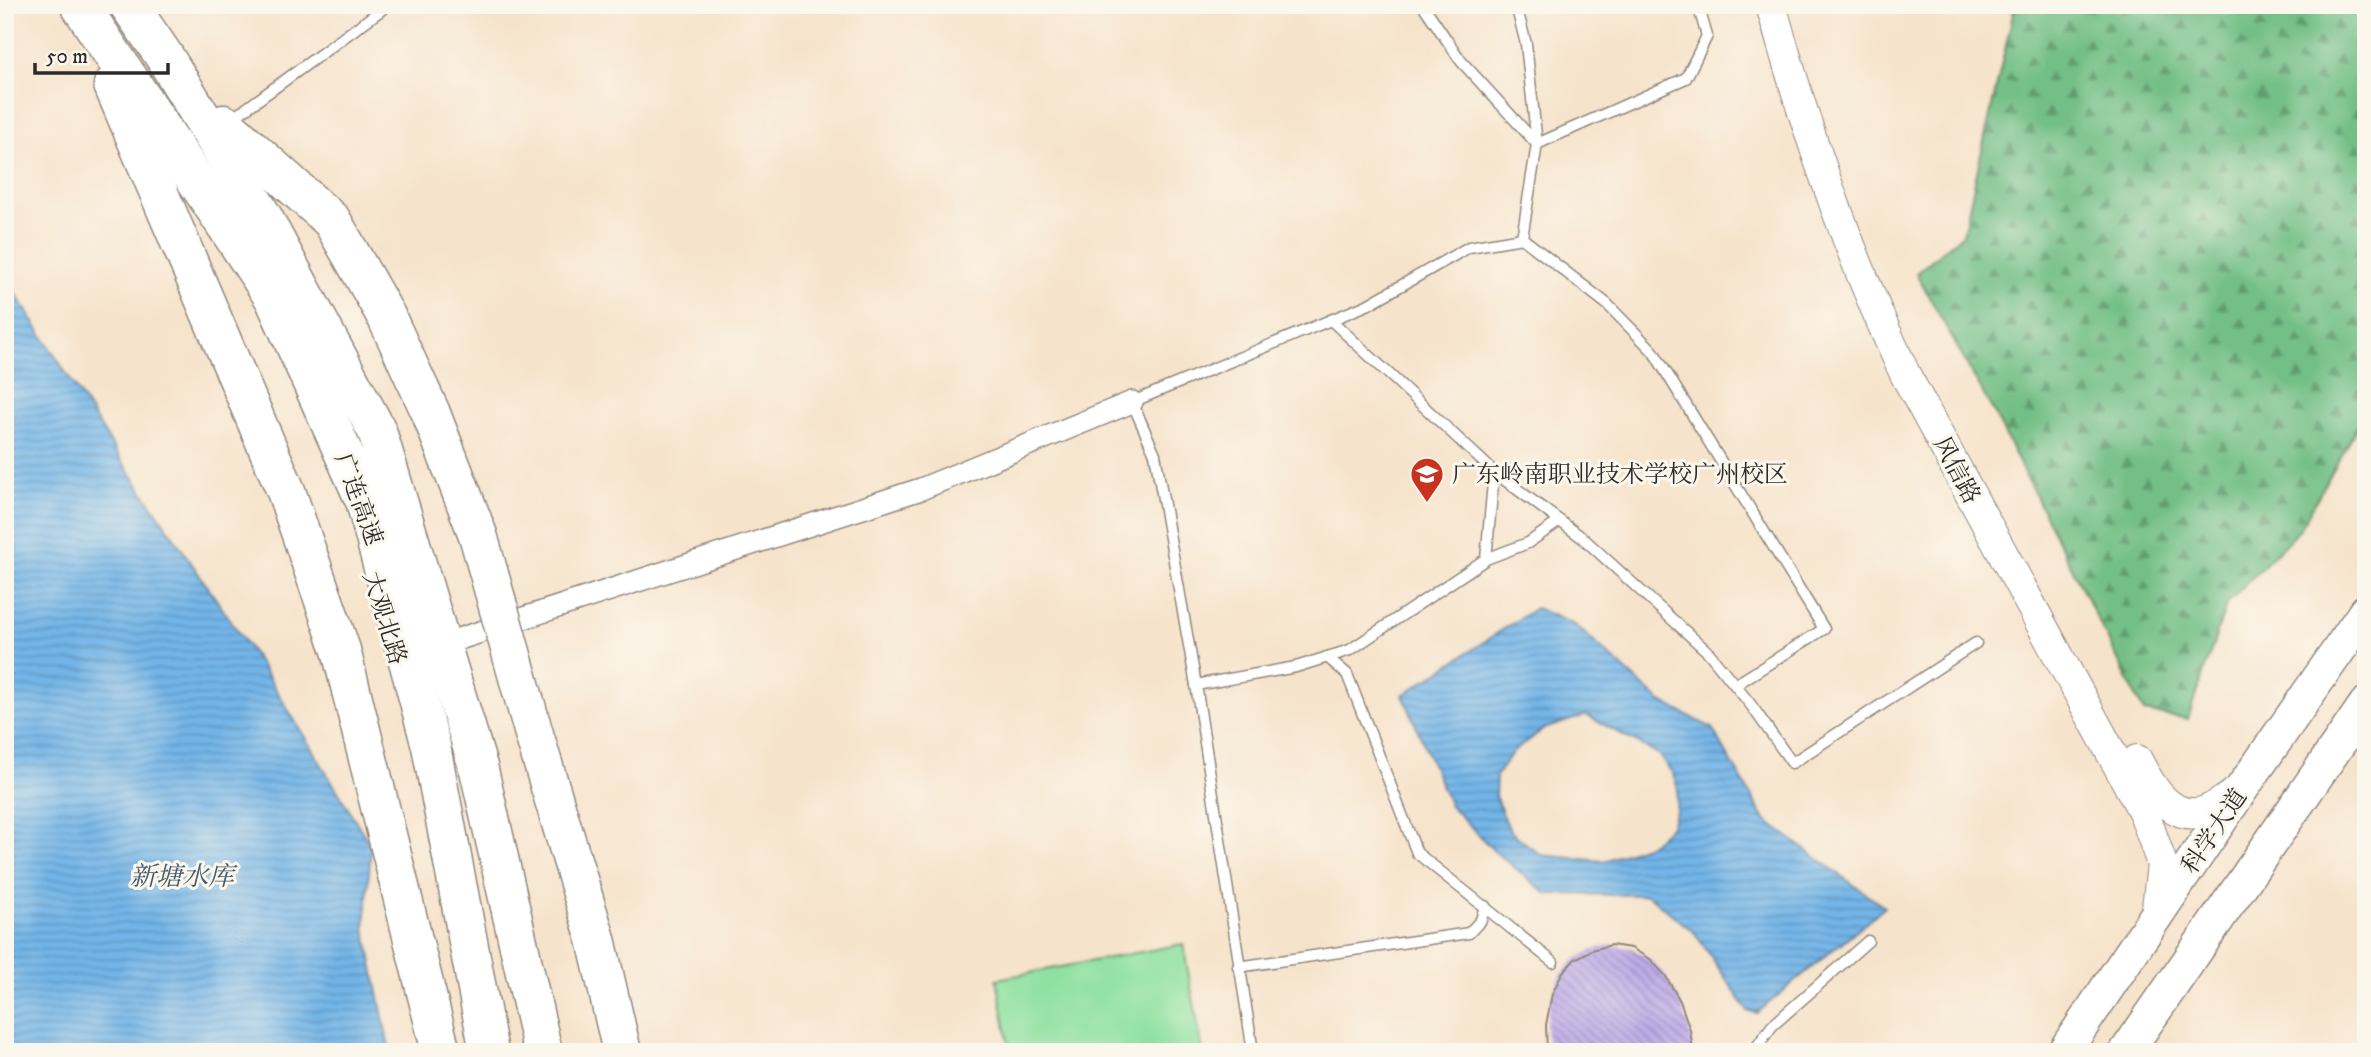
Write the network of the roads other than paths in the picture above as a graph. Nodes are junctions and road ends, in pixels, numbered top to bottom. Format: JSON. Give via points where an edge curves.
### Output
{"nodes":[{"id":1,"x":64,"y":5,"type":"edge"},
{"id":2,"x":80,"y":5,"type":"edge"},
{"id":3,"x":129,"y":5,"type":"edge"},
{"id":4,"x":143,"y":5,"type":"edge"},
{"id":5,"x":388,"y":5,"type":"edge"},
{"id":6,"x":1423,"y":5,"type":"edge"},
{"id":7,"x":1516,"y":5,"type":"edge"},
{"id":8,"x":1698,"y":5,"type":"edge"},
{"id":9,"x":1771,"y":5,"type":"edge"},
{"id":10,"x":1786,"y":5,"type":"edge"},
{"id":11,"x":106,"y":68,"type":"junction"},
{"id":12,"x":224,"y":124,"type":"junction"},
{"id":13,"x":1537,"y":144,"type":"junction"},
{"id":14,"x":1522,"y":238,"type":"junction"},
{"id":15,"x":1331,"y":320,"type":"junction"},
{"id":16,"x":1132,"y":402,"type":"junction"},
{"id":17,"x":1494,"y":472,"type":"junction"},
{"id":18,"x":1560,"y":521,"type":"junction"},
{"id":19,"x":1486,"y":559,"type":"junction"},
{"id":20,"x":2366,"y":611,"type":"edge"},
{"id":21,"x":459,"y":639,"type":"junction"},
{"id":22,"x":1976,"y":643,"type":"dead end"},
{"id":23,"x":1327,"y":657,"type":"junction"},
{"id":24,"x":1196,"y":685,"type":"junction"},
{"id":25,"x":1735,"y":685,"type":"junction"},
{"id":26,"x":2366,"y":704,"type":"edge"},
{"id":27,"x":2139,"y":783,"type":"junction"},
{"id":28,"x":2243,"y":787,"type":"junction"},
{"id":29,"x":1485,"y":906,"type":"junction"},
{"id":30,"x":2155,"y":920,"type":"junction"},
{"id":31,"x":1868,"y":941,"type":"dead end"},
{"id":32,"x":1553,"y":962,"type":"dead end"},
{"id":33,"x":1238,"y":967,"type":"junction"},
{"id":34,"x":441,"y":1052,"type":"edge"},
{"id":35,"x":479,"y":1052,"type":"edge"},
{"id":36,"x":489,"y":1052,"type":"edge"},
{"id":37,"x":543,"y":1052,"type":"edge"},
{"id":38,"x":554,"y":1052,"type":"edge"},
{"id":39,"x":622,"y":1052,"type":"edge"},
{"id":40,"x":1253,"y":1052,"type":"edge"},
{"id":41,"x":1753,"y":1052,"type":"edge"},
{"id":42,"x":2064,"y":1052,"type":"edge"},
{"id":43,"x":2126,"y":1052,"type":"edge"}],
"edges":[{"from":1,"to":11,"type":"main road","name":"大观北路"},
{"from":2,"to":36,"type":"highway","name":"广连高速","via":[[274,298],[365,502],[431,746]]},
{"from":3,"to":37,"type":"highway","name":"广连高速","via":[[264,219],[377,431],[479,770]]},
{"from":4,"to":12,"type":"main road"},
{"from":5,"to":12,"type":"lane"},
{"from":6,"to":13,"type":"lane","via":[[1461,61]]},
{"from":7,"to":13,"type":"lane","via":[[1526,44]]},
{"from":8,"to":13,"type":"lane","via":[[1707,36],[1686,78]]},
{"from":9,"to":27,"type":"street","name":"风信路","via":[[1830,191],[1881,322],[1918,397]]},
{"from":10,"to":27,"type":"street","name":"风信路","via":[[1829,155],[1897,323]]},
{"from":11,"to":34,"type":"highway","via":[[286,491],[341,650]]},
{"from":11,"to":35,"type":"main road","name":"大观北路","via":[[180,172],[268,312],[340,478],[403,676]]},
{"from":12,"to":21,"type":"main road","via":[[306,260],[363,375],[412,491]]},
{"from":12,"to":39,"type":"highway","bridge":true,"via":[[332,221],[386,316],[430,411],[478,535],[596,939]]},
{"from":13,"to":14,"type":"lane"},
{"from":14,"to":15,"type":"lane","via":[[1469,247],[1367,306]]},
{"from":14,"to":25,"type":"lane","via":[[1607,304],[1653,351],[1824,629]]},
{"from":15,"to":16,"type":"lane"},
{"from":15,"to":17,"type":"lane"},
{"from":16,"to":21,"type":"street","via":[[921,489]]},
{"from":16,"to":24,"type":"lane","via":[[1155,454]]},
{"from":17,"to":18,"type":"lane"},
{"from":17,"to":19,"type":"lane"},
{"from":18,"to":19,"type":"lane","via":[[1528,543]]},
{"from":18,"to":25,"type":"lane","via":[[1709,653]]},
{"from":19,"to":23,"type":"lane","via":[[1350,650]]},
{"from":20,"to":28,"type":"main road","name":"科学大道"},
{"from":21,"to":38,"type":"main road","via":[[505,823]]},
{"from":22,"to":25,"type":"lane","via":[[1791,763]]},
{"from":23,"to":24,"type":"lane"},
{"from":23,"to":29,"type":"lane","via":[[1347,674],[1417,853]]},
{"from":24,"to":33,"type":"lane"},
{"from":26,"to":43,"type":"main road"},
{"from":27,"to":28,"type":"street","name":"风信路","via":[[2186,813],[2215,807]]},
{"from":27,"to":30,"type":"street","name":"风信路","via":[[2162,864]]},
{"from":28,"to":30,"type":"main road","name":"科学大道"},
{"from":29,"to":32,"type":"lane"},
{"from":29,"to":33,"type":"lane","via":[[1481,920],[1469,933]]},
{"from":30,"to":42,"type":"main road","name":"科学大道"},
{"from":31,"to":41,"type":"lane","via":[[1772,1026]]},
{"from":33,"to":40,"type":"lane"}]}
